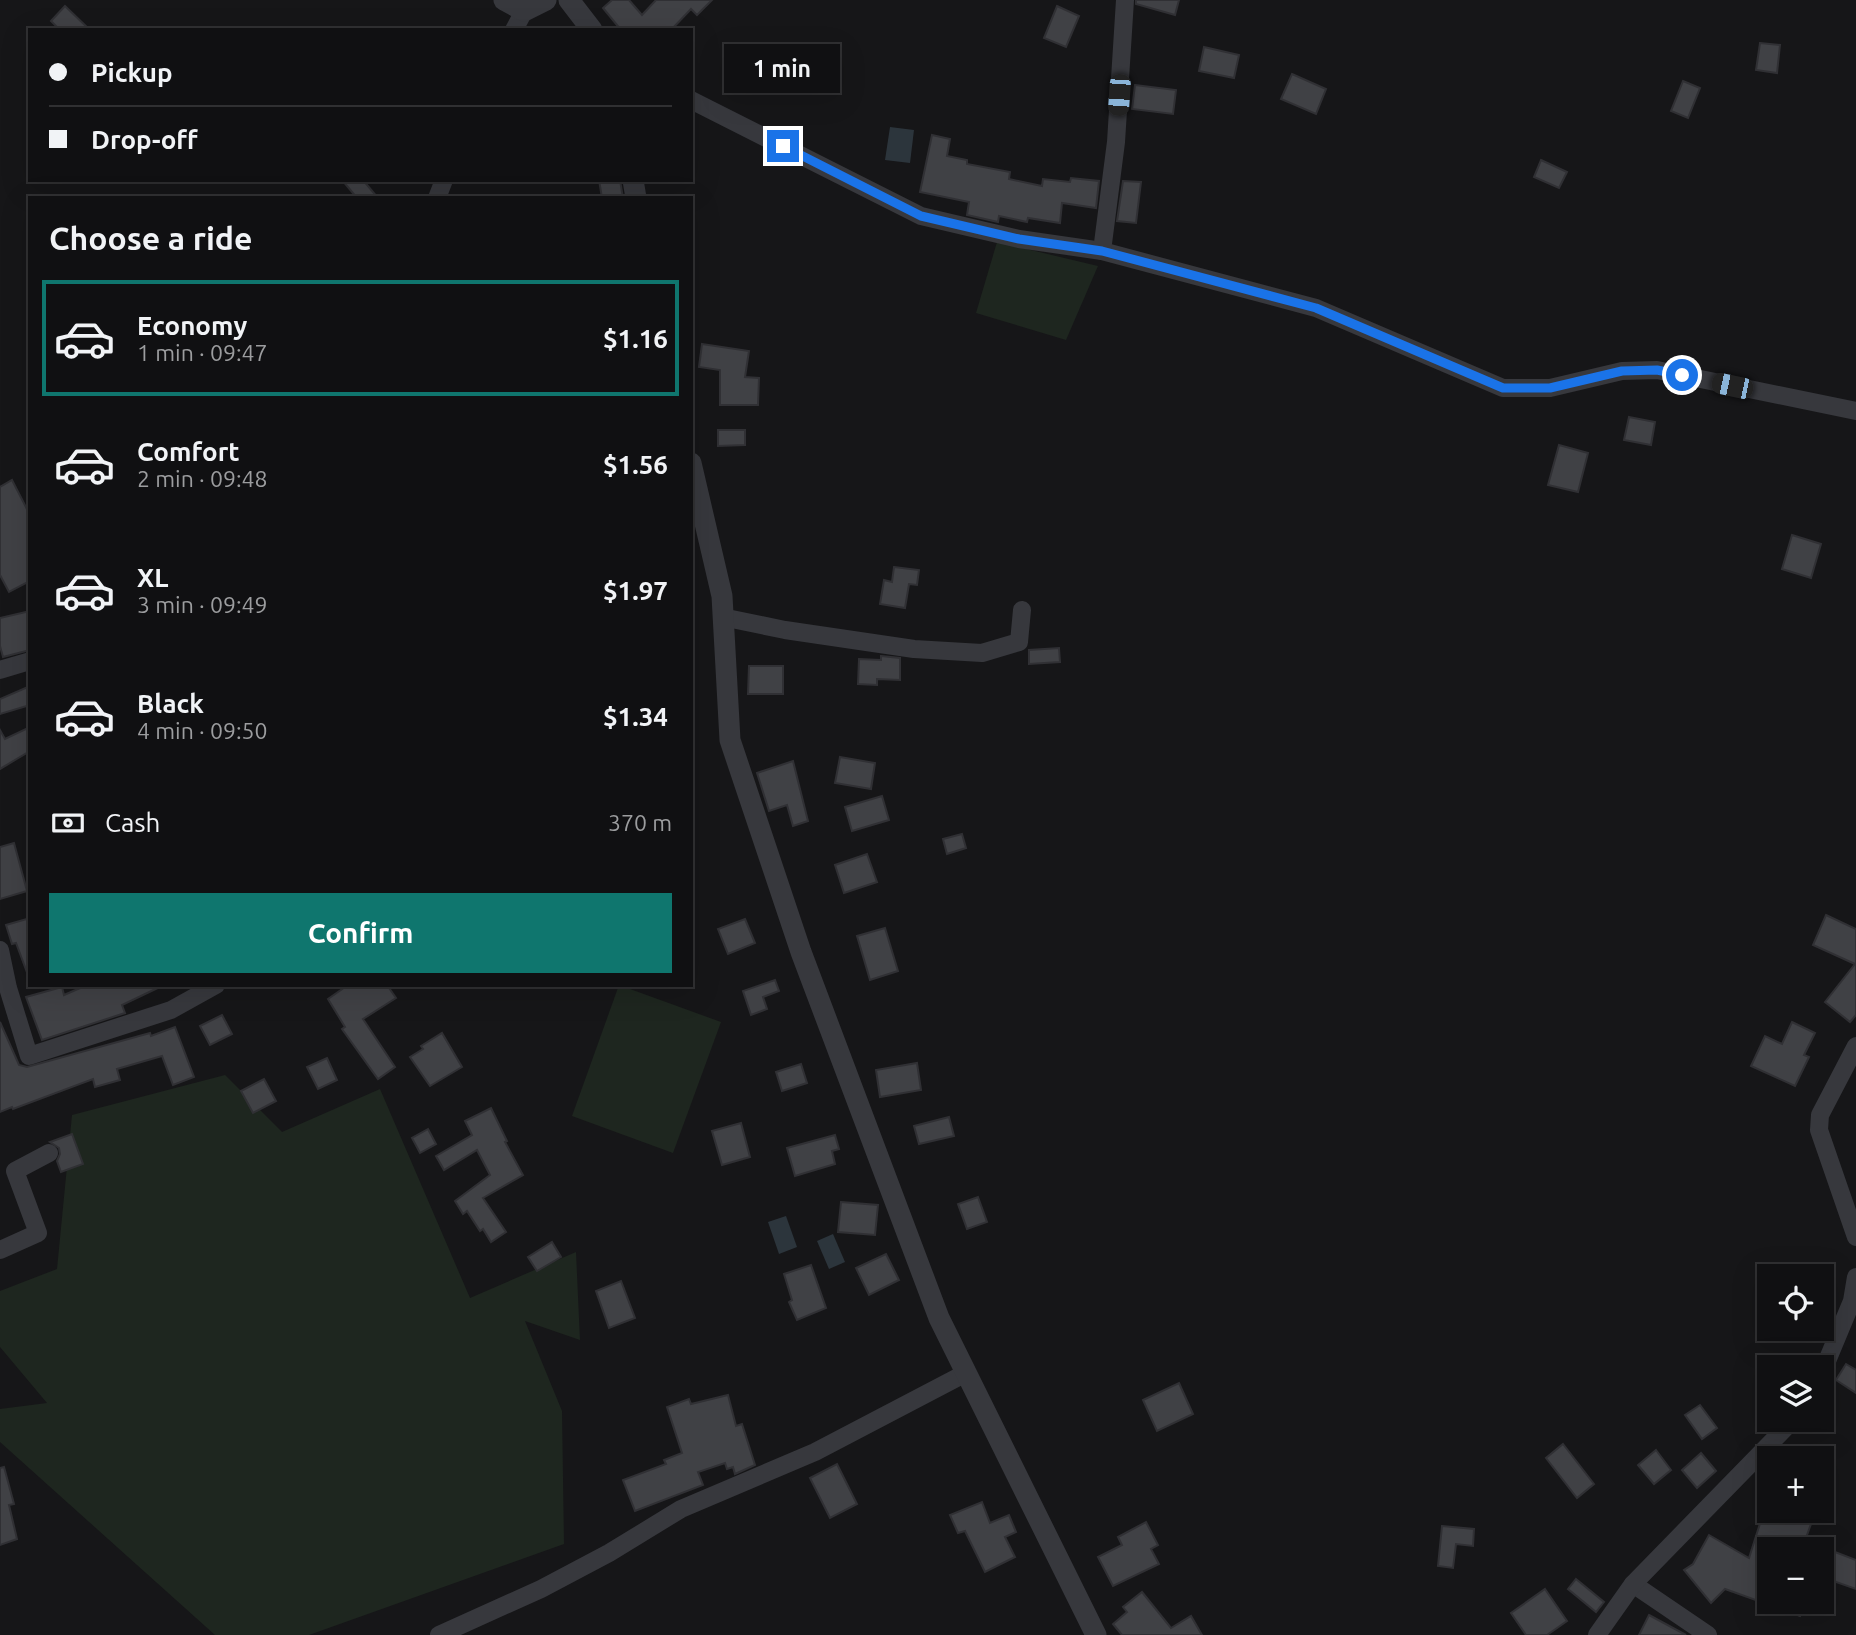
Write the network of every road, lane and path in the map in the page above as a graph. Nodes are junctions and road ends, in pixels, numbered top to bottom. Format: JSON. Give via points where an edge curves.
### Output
{"nodes":[{"id":1,"x":504,"y":0,"type":"edge"},
{"id":2,"x":546,"y":0,"type":"edge"},
{"id":3,"x":569,"y":0,"type":"edge"},
{"id":4,"x":1125,"y":0,"type":"edge"},
{"id":5,"x":519,"y":20,"type":"edge"},
{"id":6,"x":590,"y":28,"type":"edge"},
{"id":7,"x":693,"y":101,"type":"edge"},
{"id":8,"x":1102,"y":251,"type":"junction"},
{"id":9,"x":1856,"y":411,"type":"edge"},
{"id":10,"x":693,"y":472,"type":"edge"},
{"id":11,"x":1022,"y":610,"type":"dead end"},
{"id":12,"x":722,"y":617,"type":"junction"},
{"id":13,"x":28,"y":662,"type":"edge"},
{"id":14,"x":0,"y":670,"type":"edge"},
{"id":15,"x":0,"y":950,"type":"edge"},
{"id":16,"x":212,"y":987,"type":"edge"},
{"id":17,"x":1856,"y":1046,"type":"edge"},
{"id":18,"x":49,"y":1153,"type":"dead end"},
{"id":19,"x":1856,"y":1237,"type":"edge"},
{"id":20,"x":0,"y":1250,"type":"edge"},
{"id":21,"x":1856,"y":1277,"type":"edge"},
{"id":22,"x":1830,"y":1355,"type":"edge"},
{"id":23,"x":966,"y":1373,"type":"junction"},
{"id":24,"x":1781,"y":1432,"type":"edge"},
{"id":25,"x":1633,"y":1584,"type":"junction"},
{"id":26,"x":439,"y":1635,"type":"edge"},
{"id":27,"x":1096,"y":1635,"type":"edge"},
{"id":28,"x":1597,"y":1635,"type":"edge"},
{"id":29,"x":1708,"y":1635,"type":"edge"}],
"edges":[{"from":1,"to":5,"type":"street"},
{"from":2,"to":5,"type":"street"},
{"from":3,"to":6,"type":"street"},
{"from":4,"to":8,"type":"street","via":[[1116,142]]},
{"from":7,"to":8,"type":"street","via":[[921,216],[1019,239]]},
{"from":8,"to":9,"type":"street","via":[[1316,308],[1503,388],[1550,388],[1622,371],[1657,370]]},
{"from":10,"to":12,"type":"street","via":[[722,596]]},
{"from":11,"to":12,"type":"street","via":[[1019,642],[982,653],[914,649]]},
{"from":12,"to":23,"type":"street","via":[[730,740],[801,952],[939,1318]]},
{"from":13,"to":14,"type":"street"},
{"from":15,"to":16,"type":"street","via":[[29,1056],[171,1010]]},
{"from":17,"to":19,"type":"street","via":[[1820,1115],[1819,1130]]},
{"from":18,"to":20,"type":"street","via":[[15,1171],[38,1233]]},
{"from":21,"to":22,"type":"street","via":[[1852,1301]]},
{"from":23,"to":26,"type":"street","via":[[815,1452],[681,1508],[564,1577]]},
{"from":23,"to":27,"type":"street"},
{"from":24,"to":25,"type":"street"},
{"from":25,"to":28,"type":"street"},
{"from":25,"to":29,"type":"street"}]}
